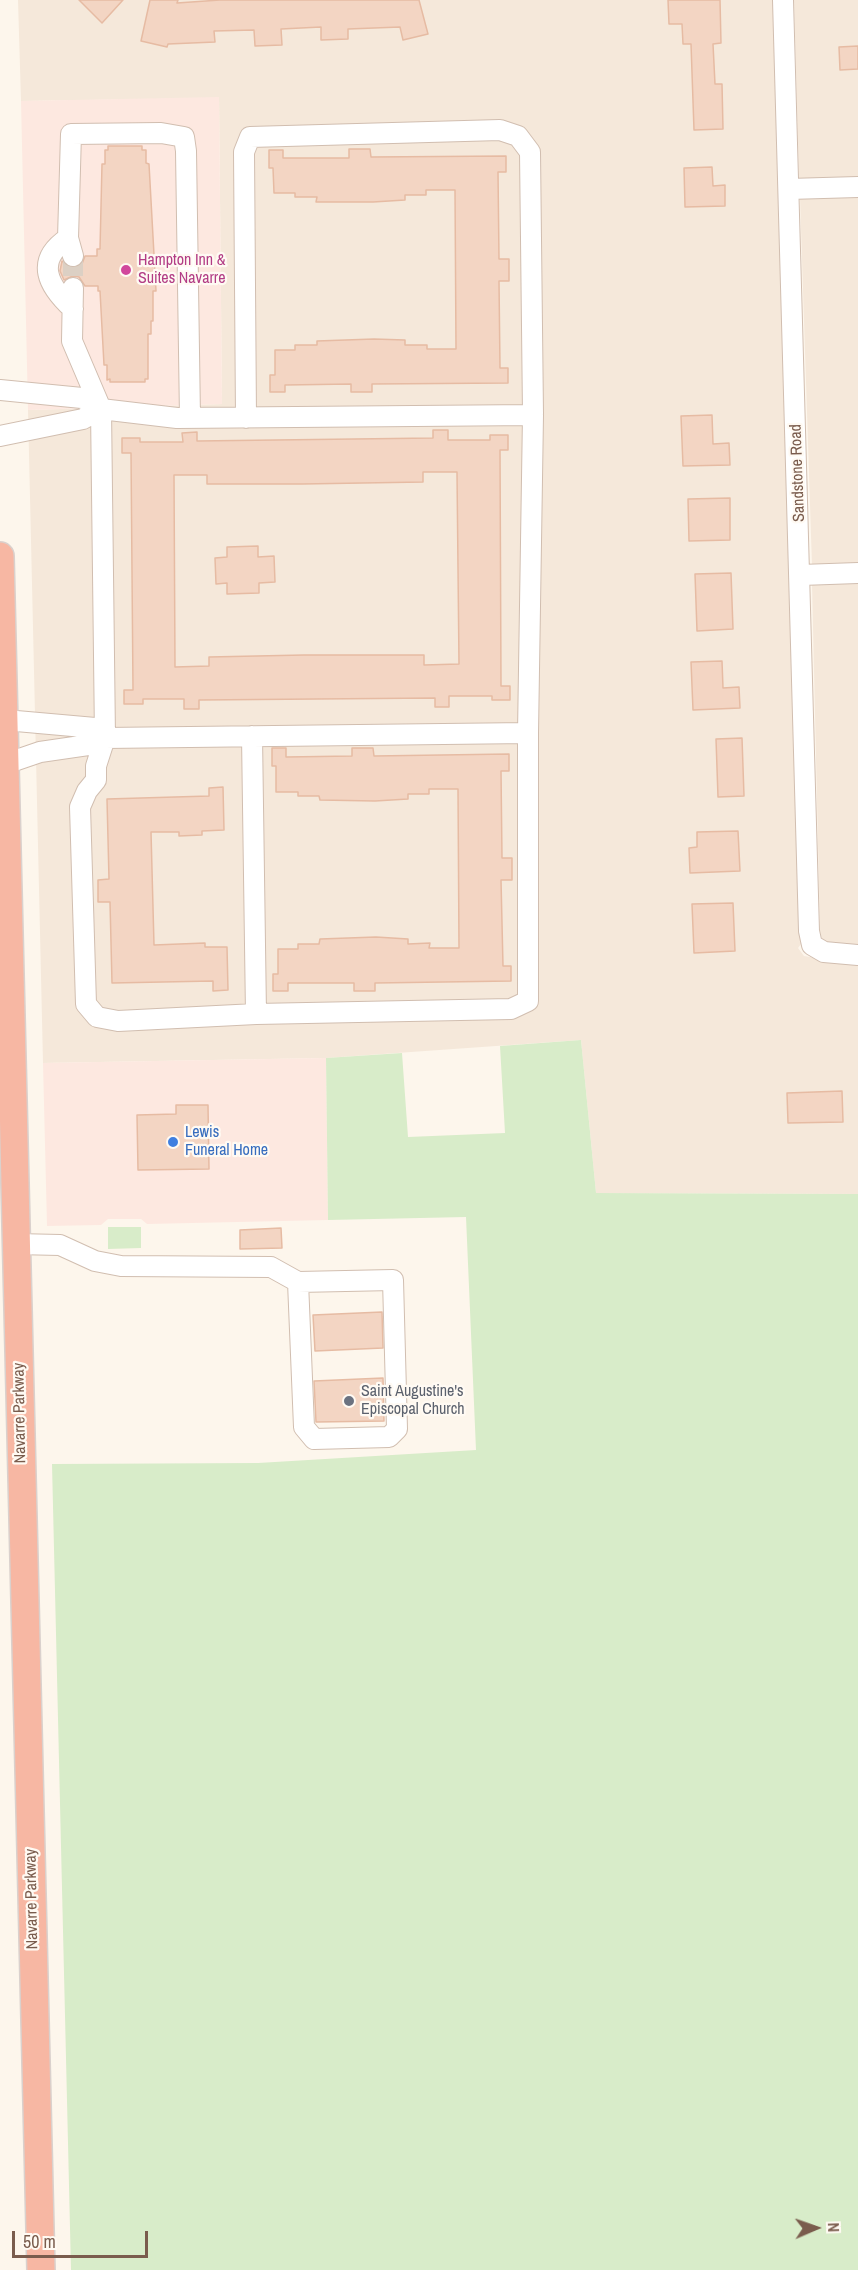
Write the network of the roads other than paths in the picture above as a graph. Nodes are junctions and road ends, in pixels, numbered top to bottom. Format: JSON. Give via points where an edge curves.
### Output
{"nodes":[{"id":1,"x":783,"y":0,"type":"edge"},
{"id":2,"x":858,"y":187,"type":"edge"},
{"id":3,"x":789,"y":189,"type":"junction"},
{"id":4,"x":73,"y":288,"type":"tunnel mouth"},
{"id":5,"x":73,"y":309,"type":"junction"},
{"id":6,"x":0,"y":390,"type":"edge"},
{"id":7,"x":101,"y":409,"type":"junction"},
{"id":8,"x":532,"y":414,"type":"junction"},
{"id":9,"x":190,"y":418,"type":"junction"},
{"id":10,"x":246,"y":418,"type":"junction"},
{"id":11,"x":0,"y":436,"type":"edge"},
{"id":12,"x":0,"y":556,"type":"edge"},
{"id":13,"x":858,"y":573,"type":"edge"},
{"id":14,"x":801,"y":575,"type":"junction"},
{"id":15,"x":5,"y":720,"type":"junction"},
{"id":16,"x":528,"y":734,"type":"junction"},
{"id":17,"x":252,"y":736,"type":"junction"},
{"id":18,"x":105,"y":738,"type":"junction"},
{"id":19,"x":5,"y":764,"type":"junction"},
{"id":20,"x":858,"y":956,"type":"edge"},
{"id":21,"x":256,"y":1014,"type":"junction"},
{"id":22,"x":7,"y":1133,"type":"edge"},
{"id":23,"x":16,"y":1244,"type":"junction"},
{"id":24,"x":298,"y":1282,"type":"junction"},
{"id":25,"x":41,"y":2270,"type":"edge"}],
"edges":[{"from":1,"to":3,"type":"street","name":"Sandstone Road"},
{"from":2,"to":3,"type":"street"},
{"from":3,"to":14,"type":"street","name":"Sandstone Road"},
{"from":4,"to":5,"type":"street"},
{"from":5,"to":7,"type":"street","via":[[72,341]]},
{"from":5,"to":9,"type":"street","via":[[53,291],[49,276],[49,260],[55,247],[71,247],[71,134],[161,133],[184,137]]},
{"from":6,"to":7,"type":"street","via":[[82,398]]},
{"from":7,"to":9,"type":"street"},
{"from":7,"to":11,"type":"street","via":[[83,419]]},
{"from":7,"to":18,"type":"street"},
{"from":8,"to":10,"type":"street"},
{"from":8,"to":10,"type":"street","via":[[530,152],[518,136],[500,130],[250,137],[243,152]]},
{"from":8,"to":16,"type":"street"},
{"from":9,"to":10,"type":"street"},
{"from":12,"to":15,"type":"highway","name":"Navarre Parkway"},
{"from":13,"to":14,"type":"street"},
{"from":14,"to":20,"type":"street","name":"Sandstone Road","via":[[809,931],[812,945],[824,952]]},
{"from":15,"to":18,"type":"street","via":[[95,728]]},
{"from":15,"to":19,"type":"highway","name":"Navarre Parkway"},
{"from":16,"to":17,"type":"street"},
{"from":16,"to":21,"type":"street","via":[[528,1001],[511,1009]]},
{"from":17,"to":18,"type":"street"},
{"from":17,"to":21,"type":"street"},
{"from":18,"to":19,"type":"street","via":[[95,744],[40,752]]},
{"from":18,"to":21,"type":"street","via":[[96,780],[80,807],[86,1004],[98,1017],[118,1021]]},
{"from":19,"to":22,"type":"highway","name":"Navarre Parkway"},
{"from":22,"to":23,"type":"highway","name":"Navarre Parkway"},
{"from":23,"to":24,"type":"street","via":[[60,1245],[95,1262],[121,1266],[271,1267]]},
{"from":23,"to":25,"type":"highway","name":"Navarre Parkway"},
{"from":24,"to":24,"type":"street","via":[[393,1280],[397,1429],[389,1437],[314,1438],[304,1427]]}]}
